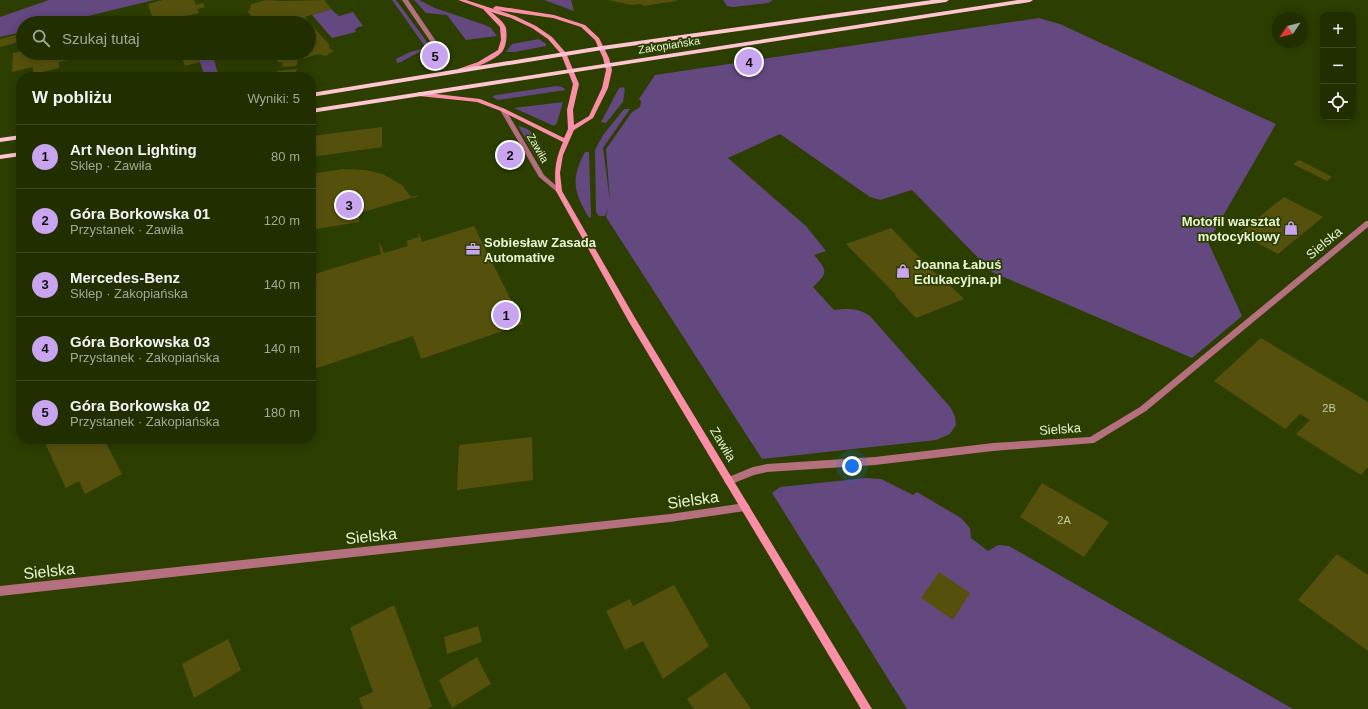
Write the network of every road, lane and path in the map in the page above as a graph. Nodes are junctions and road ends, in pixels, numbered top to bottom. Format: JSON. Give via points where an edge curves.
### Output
{"nodes":[{"id":1,"x":405,"y":0,"type":"edge"},
{"id":2,"x":461,"y":0,"type":"edge"},
{"id":3,"x":946,"y":0,"type":"edge"},
{"id":4,"x":1030,"y":0,"type":"edge"},
{"id":5,"x":484,"y":7,"type":"junction"},
{"id":6,"x":602,"y":48,"type":"junction"},
{"id":7,"x":441,"y":53,"type":"dead end"},
{"id":8,"x":564,"y":54,"type":"junction"},
{"id":9,"x":608,"y":66,"type":"junction"},
{"id":10,"x":460,"y":70,"type":"junction"},
{"id":11,"x":572,"y":71,"type":"junction"},
{"id":12,"x":316,"y":94,"type":"edge"},
{"id":13,"x":419,"y":94,"type":"junction"},
{"id":14,"x":316,"y":110,"type":"edge"},
{"id":15,"x":503,"y":110,"type":"junction"},
{"id":16,"x":571,"y":129,"type":"junction"},
{"id":17,"x":16,"y":138,"type":"edge"},
{"id":18,"x":0,"y":140,"type":"edge"},
{"id":19,"x":566,"y":141,"type":"junction"},
{"id":20,"x":16,"y":154,"type":"edge"},
{"id":21,"x":0,"y":156,"type":"edge"},
{"id":22,"x":558,"y":191,"type":"junction"},
{"id":23,"x":1368,"y":223,"type":"edge"},
{"id":24,"x":729,"y":481,"type":"junction"},
{"id":25,"x":745,"y":507,"type":"junction"},
{"id":26,"x":0,"y":591,"type":"edge"},
{"id":27,"x":867,"y":709,"type":"edge"}],
"edges":[{"from":1,"to":7,"type":"street"},
{"from":2,"to":5,"type":"street"},
{"from":3,"to":6,"type":"main road","name":"Zakopiańska"},
{"from":4,"to":9,"type":"main road","name":"Zakopiańska"},
{"from":5,"to":6,"type":"street","via":[[519,10],[583,26]]},
{"from":5,"to":8,"type":"street","name":"Zawiła","via":[[534,27],[550,38]]},
{"from":5,"to":10,"type":"street","via":[[503,27],[504,40],[500,51],[480,63]]},
{"from":6,"to":8,"type":"main road","name":"Zakopiańska"},
{"from":6,"to":9,"type":"street"},
{"from":8,"to":10,"type":"main road","name":"Zakopiańska"},
{"from":8,"to":11,"type":"street","name":"Zawiła"},
{"from":9,"to":11,"type":"main road","name":"Zakopiańska"},
{"from":9,"to":16,"type":"street","via":[[605,88],[591,117]]},
{"from":10,"to":12,"type":"main road","name":"Zakopiańska"},
{"from":11,"to":13,"type":"main road","name":"Zakopiańska"},
{"from":11,"to":16,"type":"street","name":"Zawiła","via":[[576,84],[570,110]]},
{"from":13,"to":14,"type":"main road","name":"Zakopiańska"},
{"from":13,"to":15,"type":"street","name":"Zawiła","via":[[478,100]]},
{"from":15,"to":19,"type":"street","name":"Zawiła"},
{"from":15,"to":22,"type":"street","name":"Zawiła","via":[[541,176]]},
{"from":16,"to":19,"type":"street","name":"Zawiła"},
{"from":17,"to":18,"type":"main road"},
{"from":19,"to":22,"type":"street","name":"Zawiła","via":[[557,173]]},
{"from":20,"to":21,"type":"main road"},
{"from":22,"to":24,"type":"street","name":"Zawiła"},
{"from":23,"to":24,"type":"street","name":"Sielska","via":[[1143,409],[1091,440],[993,447],[875,462],[767,468]]},
{"from":24,"to":25,"type":"street","name":"Zawiła"},
{"from":25,"to":26,"type":"street","name":"Sielska","via":[[662,519]]},
{"from":25,"to":27,"type":"street","name":"Zawiła"}]}
